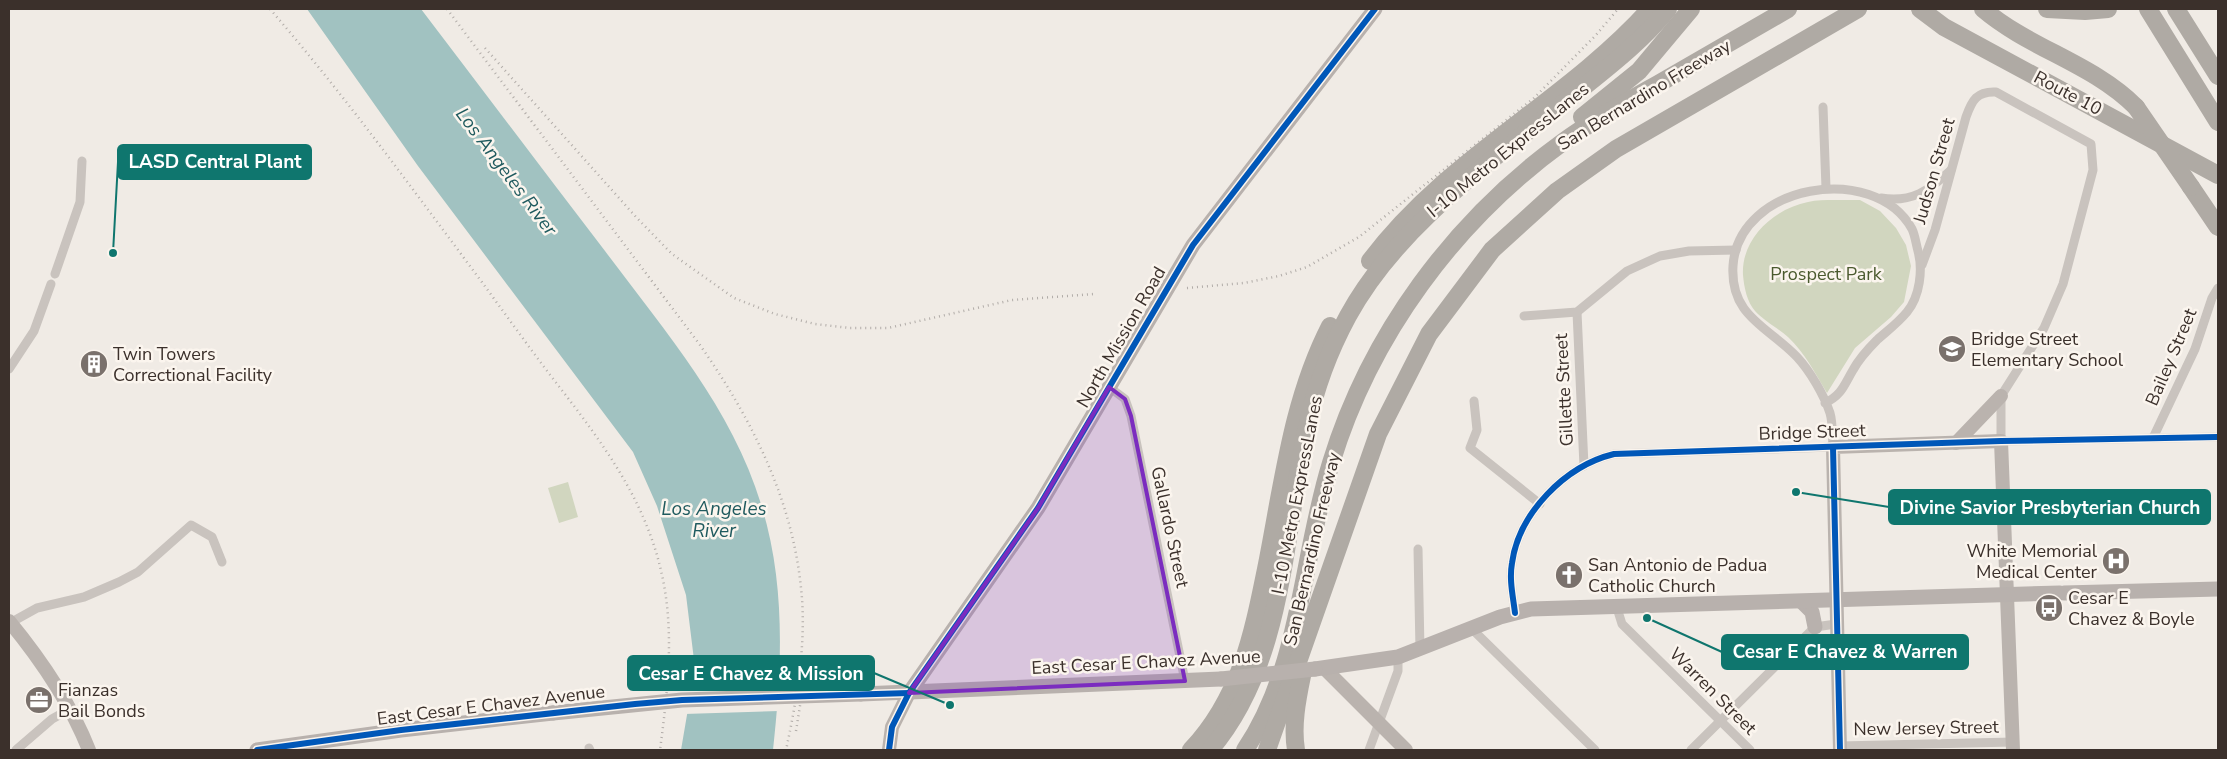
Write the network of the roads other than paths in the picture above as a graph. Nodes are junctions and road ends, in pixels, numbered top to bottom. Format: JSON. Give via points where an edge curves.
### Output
{"nodes":[{"id":1,"x":1375,"y":9,"type":"edge"},
{"id":2,"x":1650,"y":9,"type":"edge"},
{"id":3,"x":1668,"y":9,"type":"edge"},
{"id":4,"x":1691,"y":9,"type":"edge"},
{"id":5,"x":1788,"y":9,"type":"edge"},
{"id":6,"x":1858,"y":9,"type":"edge"},
{"id":7,"x":1920,"y":9,"type":"edge"},
{"id":8,"x":1983,"y":9,"type":"edge"},
{"id":9,"x":2047,"y":9,"type":"edge"},
{"id":10,"x":2108,"y":9,"type":"edge"},
{"id":11,"x":2176,"y":9,"type":"edge"},
{"id":12,"x":2151,"y":14,"type":"edge"},
{"id":13,"x":2218,"y":76,"type":"edge"},
{"id":14,"x":1823,"y":107,"type":"dead end"},
{"id":15,"x":2218,"y":122,"type":"edge"},
{"id":16,"x":82,"y":161,"type":"dead end"},
{"id":17,"x":1951,"y":170,"type":"junction"},
{"id":18,"x":2218,"y":175,"type":"edge"},
{"id":19,"x":1826,"y":188,"type":"junction"},
{"id":20,"x":1874,"y":197,"type":"junction"},
{"id":21,"x":2218,"y":227,"type":"edge"},
{"id":22,"x":1736,"y":250,"type":"junction"},
{"id":23,"x":1922,"y":265,"type":"junction"},
{"id":24,"x":55,"y":274,"type":"dead end"},
{"id":25,"x":52,"y":284,"type":"dead end"},
{"id":26,"x":2218,"y":288,"type":"edge"},
{"id":27,"x":1577,"y":312,"type":"junction"},
{"id":28,"x":1524,"y":316,"type":"dead end"},
{"id":29,"x":9,"y":369,"type":"edge"},
{"id":30,"x":1362,"y":382,"type":"junction"},
{"id":31,"x":1109,"y":387,"type":"junction"},
{"id":32,"x":2001,"y":396,"type":"junction"},
{"id":33,"x":1474,"y":401,"type":"dead end"},
{"id":34,"x":1825,"y":403,"type":"junction"},
{"id":35,"x":2218,"y":437,"type":"edge"},
{"id":36,"x":2153,"y":438,"type":"junction"},
{"id":37,"x":2001,"y":441,"type":"junction"},
{"id":38,"x":1956,"y":443,"type":"junction"},
{"id":39,"x":1833,"y":446,"type":"junction"},
{"id":40,"x":1584,"y":466,"type":"junction"},
{"id":41,"x":1540,"y":504,"type":"junction"},
{"id":42,"x":1418,"y":549,"type":"dead end"},
{"id":43,"x":222,"y":562,"type":"dead end"},
{"id":44,"x":2218,"y":589,"type":"edge"},
{"id":45,"x":1323,"y":590,"type":"junction"},
{"id":46,"x":2008,"y":594,"type":"junction"},
{"id":47,"x":1835,"y":601,"type":"junction"},
{"id":48,"x":1802,"y":602,"type":"junction"},
{"id":49,"x":1616,"y":608,"type":"junction"},
{"id":50,"x":1515,"y":613,"type":"junction"},
{"id":51,"x":10,"y":622,"type":"edge"},
{"id":52,"x":1836,"y":624,"type":"junction"},
{"id":53,"x":1815,"y":626,"type":"junction"},
{"id":54,"x":1472,"y":629,"type":"junction"},
{"id":55,"x":1420,"y":650,"type":"junction"},
{"id":56,"x":1398,"y":657,"type":"junction"},
{"id":57,"x":1319,"y":669,"type":"junction"},
{"id":58,"x":1185,"y":681,"type":"junction"},
{"id":59,"x":909,"y":693,"type":"junction"},
{"id":60,"x":70,"y":708,"type":"junction"},
{"id":61,"x":1721,"y":722,"type":"junction"},
{"id":62,"x":1379,"y":723,"type":"junction"},
{"id":63,"x":1295,"y":745,"type":"edge"},
{"id":64,"x":2013,"y":746,"type":"edge"},
{"id":65,"x":1840,"y":748,"type":"edge"},
{"id":66,"x":16,"y":750,"type":"edge"},
{"id":67,"x":89,"y":750,"type":"edge"},
{"id":68,"x":257,"y":750,"type":"edge"},
{"id":69,"x":889,"y":750,"type":"edge"},
{"id":70,"x":1191,"y":750,"type":"edge"},
{"id":71,"x":1210,"y":750,"type":"edge"},
{"id":72,"x":1245,"y":750,"type":"edge"},
{"id":73,"x":1267,"y":750,"type":"edge"},
{"id":74,"x":1369,"y":750,"type":"edge"},
{"id":75,"x":1406,"y":750,"type":"edge"},
{"id":76,"x":1595,"y":750,"type":"edge"},
{"id":77,"x":1692,"y":750,"type":"edge"},
{"id":78,"x":1750,"y":750,"type":"edge"}],
"edges":[{"from":1,"to":31,"type":"main road","name":"North Mission Road","via":[[1193,245]]},
{"from":2,"to":70,"type":"highway","name":"I-10 Metro ExpressLanes","via":[[1605,53],[1416,206],[1372,258],[1339,308],[1304,386],[1257,614],[1244,660],[1219,717]]},
{"from":3,"to":71,"type":"highway","name":"I-10 Metro ExpressLanes","via":[[1626,53],[1433,210],[1400,242],[1372,277],[1331,350],[1316,391],[1273,618],[1262,655],[1234,717]]},
{"from":4,"to":30,"type":"highway","via":[[1639,71],[1503,178],[1444,237],[1386,322]]},
{"from":5,"to":30,"type":"highway","name":"San Bernardino Freeway","via":[[1589,124],[1519,177],[1470,224],[1421,283]]},
{"from":6,"to":45,"type":"highway","name":"San Bernardino Freeway","via":[[1616,149],[1557,191],[1492,250],[1429,334],[1378,434]]},
{"from":7,"to":18,"type":"highway","name":"Route 10","via":[[1952,31]]},
{"from":8,"to":21,"type":"highway","bridge":true,"via":[[2010,28],[2105,80],[2136,107]]},
{"from":9,"to":10,"type":"highway","via":[[2085,12]]},
{"from":11,"to":13,"type":"highway"},
{"from":12,"to":15,"type":"highway"},
{"from":14,"to":19,"type":"street"},
{"from":16,"to":24,"type":"street","via":[[80,202]]},
{"from":17,"to":20,"type":"street","via":[[1917,195],[1898,201]]},
{"from":17,"to":23,"type":"street","name":"Judson Street"},
{"from":17,"to":32,"type":"street","name":"Judson Street","via":[[1972,102],[1978,94],[1986,91],[1996,92],[2091,144],[2093,170],[2062,284],[2044,328]]},
{"from":19,"to":20,"type":"street"},
{"from":19,"to":22,"type":"street","via":[[1797,194],[1768,208],[1749,226]]},
{"from":20,"to":23,"type":"street","via":[[1895,209],[1912,230]]},
{"from":22,"to":27,"type":"street","via":[[1688,251],[1660,256],[1628,272]]},
{"from":22,"to":34,"type":"street","via":[[1733,266],[1735,284],[1749,316],[1798,358]]},
{"from":23,"to":34,"type":"street","name":"Judson Street","via":[[1908,312],[1862,356],[1837,398]]},
{"from":25,"to":29,"type":"street","via":[[34,331]]},
{"from":26,"to":36,"type":"street","name":"Bailey Street","via":[[2195,349]]},
{"from":27,"to":28,"type":"street"},
{"from":27,"to":40,"type":"street","name":"Gillette Street"},
{"from":30,"to":72,"type":"highway","name":"San Bernardino Freeway","via":[[1330,464],[1298,615],[1282,671],[1261,722]]},
{"from":31,"to":58,"type":"street","name":"Gallardo Street","via":[[1125,399],[1132,416]]},
{"from":31,"to":59,"type":"main road","name":"North Mission Road","via":[[1038,508]]},
{"from":32,"to":37,"type":"street"},
{"from":32,"to":38,"type":"street"},
{"from":33,"to":41,"type":"street","via":[[1477,430],[1470,448]]},
{"from":34,"to":39,"type":"street","via":[[1830,413]]},
{"from":35,"to":36,"type":"street","name":"Bridge Street"},
{"from":36,"to":37,"type":"street","name":"Bridge Street"},
{"from":37,"to":38,"type":"street","name":"Bridge Street"},
{"from":37,"to":46,"type":"street"},
{"from":38,"to":39,"type":"street","name":"Bridge Street"},
{"from":39,"to":40,"type":"street","name":"Bridge Street","via":[[1614,454]]},
{"from":39,"to":47,"type":"street"},
{"from":40,"to":41,"type":"street","name":"Bridge Street","via":[[1563,480]]},
{"from":41,"to":50,"type":"street","name":"Bridge Street","via":[[1526,522],[1512,562],[1510,577]]},
{"from":42,"to":55,"type":"street"},
{"from":43,"to":51,"type":"street","via":[[212,537],[191,525],[138,572],[84,597],[37,608]]},
{"from":44,"to":46,"type":"main road","name":"East Cesar E Chavez Avenue"},
{"from":45,"to":63,"type":"highway","via":[[1298,695]]},
{"from":45,"to":73,"type":"highway"},
{"from":46,"to":47,"type":"main road","name":"East Cesar E Chavez Avenue"},
{"from":46,"to":64,"type":"street"},
{"from":47,"to":48,"type":"main road","name":"East Cesar E Chavez Avenue"},
{"from":47,"to":52,"type":"street"},
{"from":48,"to":49,"type":"main road","name":"East Cesar E Chavez Avenue"},
{"from":48,"to":53,"type":"main road","via":[[1812,612]]},
{"from":49,"to":50,"type":"main road","name":"East Cesar E Chavez Avenue","via":[[1549,608]]},
{"from":49,"to":61,"type":"street","name":"Warren Street","via":[[1622,624]]},
{"from":50,"to":54,"type":"main road","name":"East Cesar E Chavez Avenue"},
{"from":51,"to":60,"type":"street","via":[[42,662]]},
{"from":52,"to":53,"type":"street"},
{"from":52,"to":65,"type":"street"},
{"from":53,"to":61,"type":"street"},
{"from":54,"to":55,"type":"main road","name":"East Cesar E Chavez Avenue"},
{"from":54,"to":76,"type":"street"},
{"from":55,"to":56,"type":"main road","name":"East Cesar E Chavez Avenue"},
{"from":56,"to":57,"type":"main road","name":"East Cesar E Chavez Avenue"},
{"from":56,"to":62,"type":"street","via":[[1398,672]]},
{"from":57,"to":58,"type":"main road","name":"East Cesar E Chavez Avenue","bridge":true},
{"from":57,"to":62,"type":"street"},
{"from":58,"to":59,"type":"main road","name":"East Cesar E Chavez Avenue"},
{"from":59,"to":68,"type":"main road","name":"East Cesar E Chavez Avenue","bridge":true,"via":[[682,700],[401,730]]},
{"from":59,"to":69,"type":"street","via":[[892,727]]},
{"from":60,"to":66,"type":"street"},
{"from":60,"to":67,"type":"street"},
{"from":61,"to":77,"type":"street"},
{"from":61,"to":78,"type":"street","name":"Warren Street"},
{"from":62,"to":74,"type":"street"},
{"from":62,"to":75,"type":"street"},
{"from":64,"to":65,"type":"street","name":"New Jersey Street"}]}
